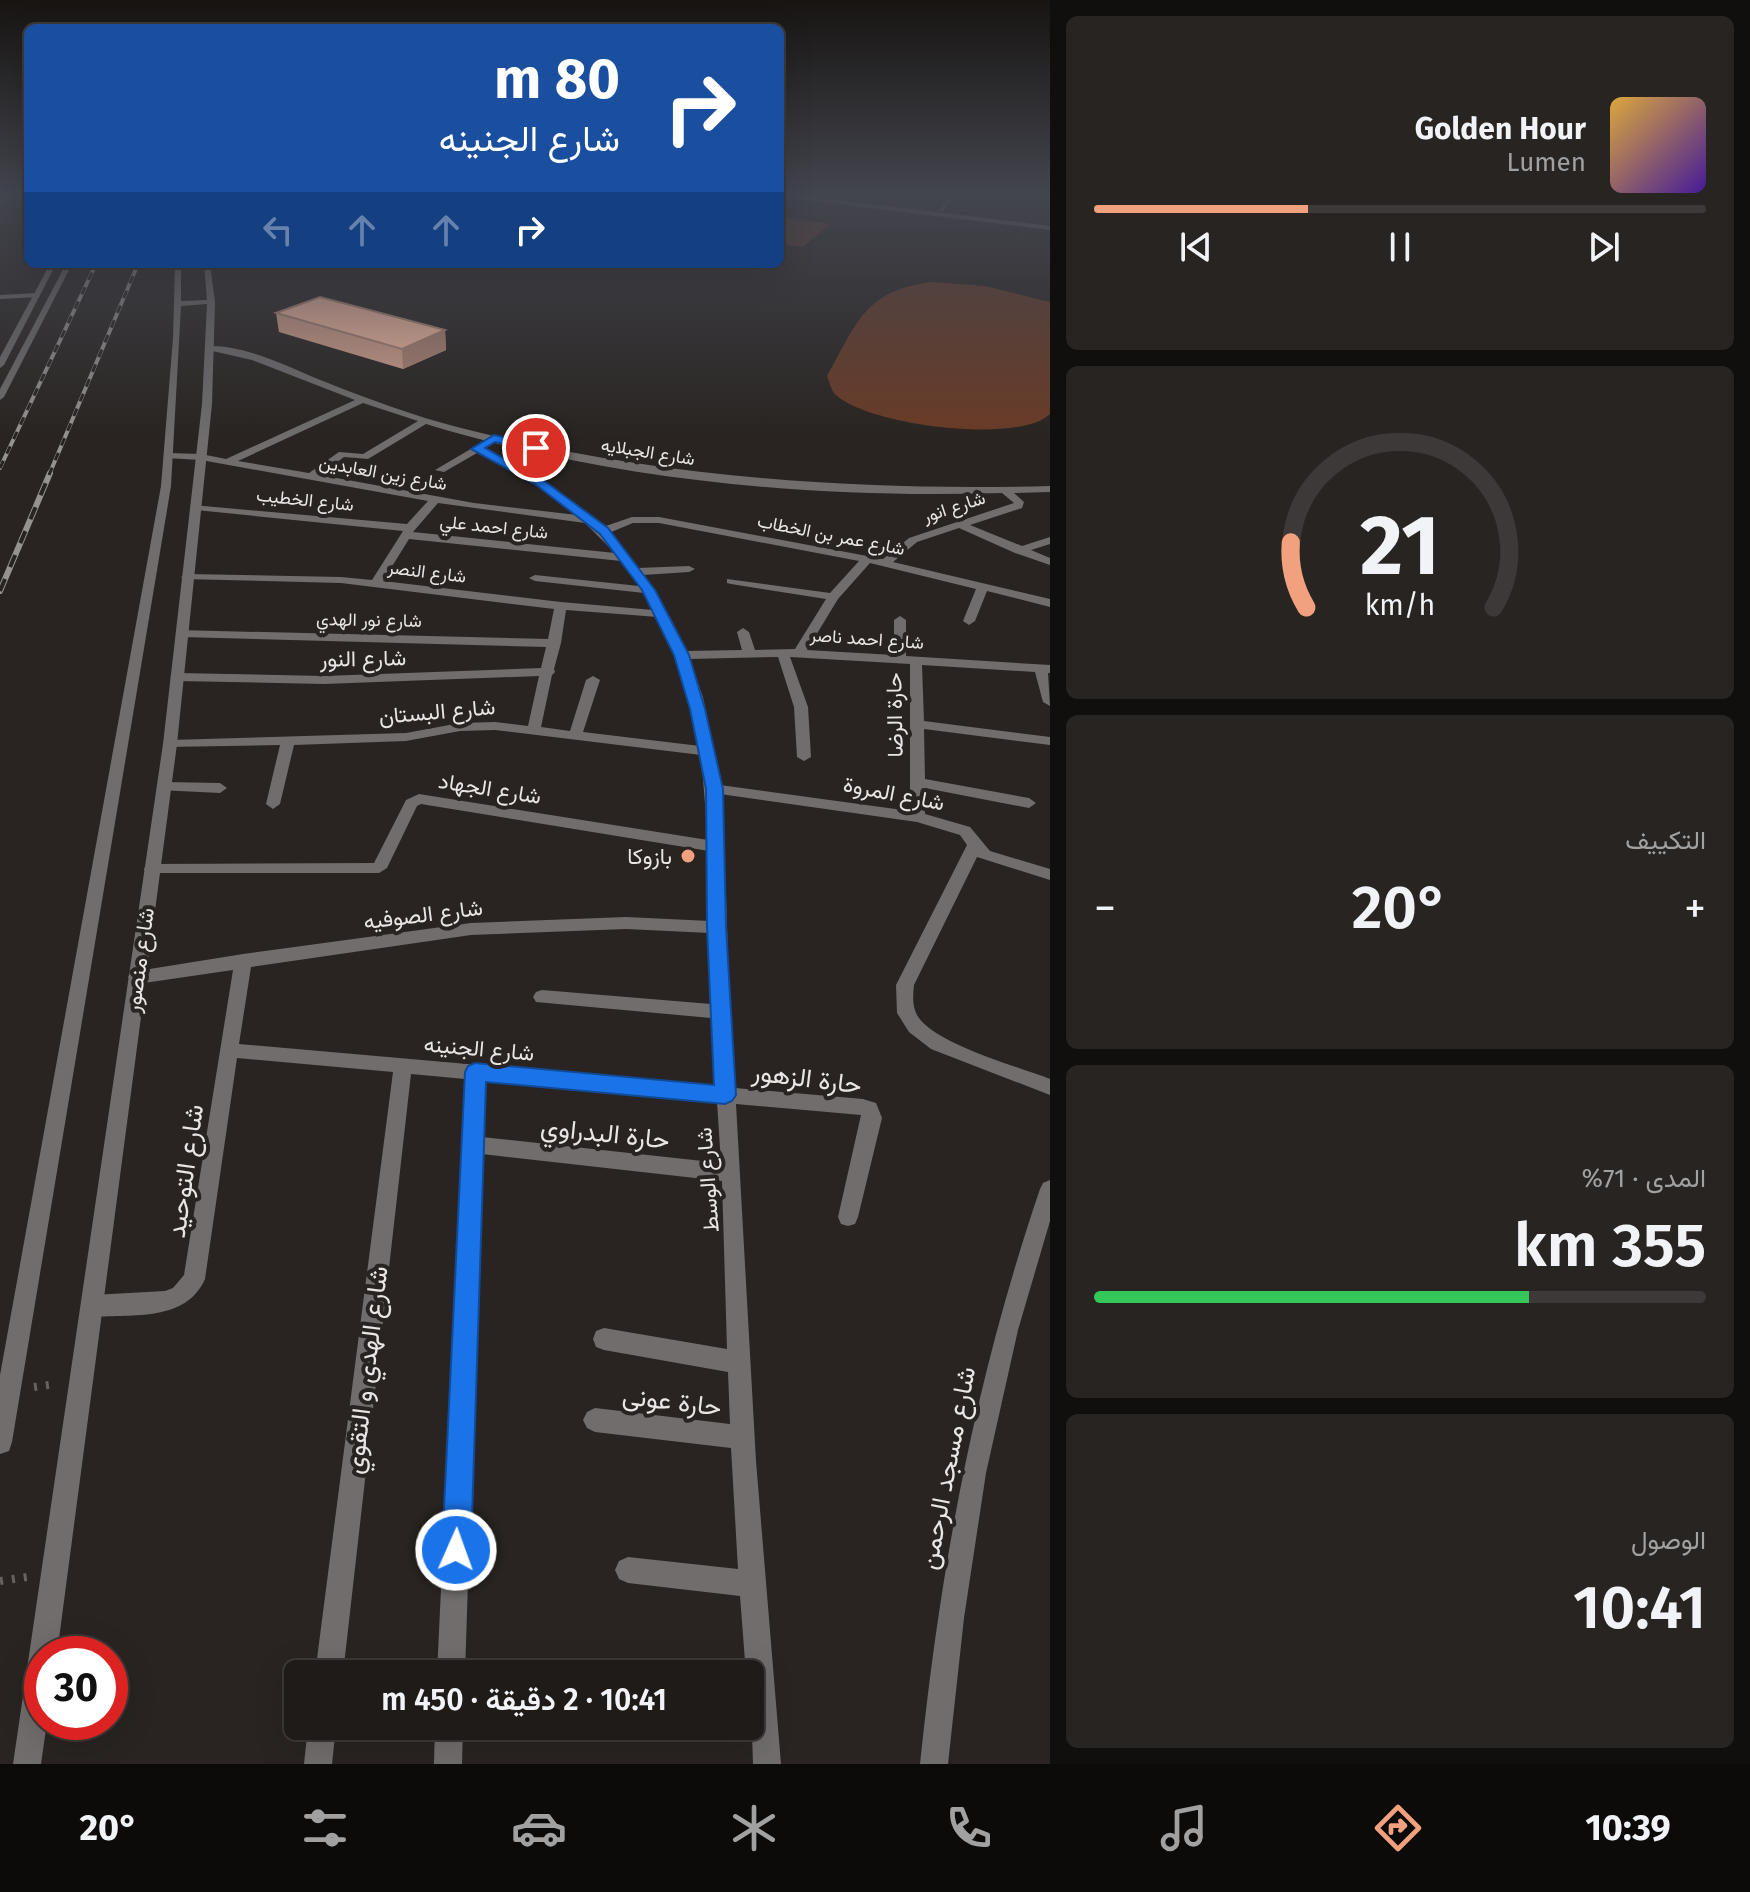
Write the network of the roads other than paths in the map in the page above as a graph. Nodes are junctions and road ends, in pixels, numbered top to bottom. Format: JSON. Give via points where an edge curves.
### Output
{"nodes":[{"id":1,"x":48,"y":274,"type":"edge"},
{"id":2,"x":64,"y":274,"type":"edge"},
{"id":3,"x":178,"y":274,"type":"edge"},
{"id":4,"x":208,"y":274,"type":"edge"},
{"id":5,"x":37,"y":295,"type":"junction"},
{"id":6,"x":0,"y":297,"type":"edge"},
{"id":7,"x":211,"y":302,"type":"junction"},
{"id":8,"x":177,"y":304,"type":"junction"},
{"id":9,"x":211,"y":348,"type":"junction"},
{"id":10,"x":0,"y":365,"type":"edge"},
{"id":11,"x":0,"y":397,"type":"edge"},
{"id":12,"x":363,"y":399,"type":"junction"},
{"id":13,"x":425,"y":421,"type":"junction"},
{"id":14,"x":494,"y":438,"type":"junction"},
{"id":15,"x":477,"y":449,"type":"junction"},
{"id":16,"x":169,"y":456,"type":"junction"},
{"id":17,"x":201,"y":457,"type":"junction"},
{"id":18,"x":229,"y":461,"type":"junction"},
{"id":19,"x":440,"y":470,"type":"dead end"},
{"id":20,"x":311,"y":477,"type":"junction"},
{"id":21,"x":1050,"y":489,"type":"edge"},
{"id":22,"x":1004,"y":490,"type":"junction"},
{"id":23,"x":435,"y":499,"type":"junction"},
{"id":24,"x":196,"y":507,"type":"junction"},
{"id":25,"x":958,"y":524,"type":"junction"},
{"id":26,"x":598,"y":526,"type":"junction"},
{"id":27,"x":408,"y":532,"type":"junction"},
{"id":28,"x":1050,"y":540,"type":"edge"},
{"id":29,"x":1019,"y":551,"type":"junction"},
{"id":30,"x":867,"y":559,"type":"junction"},
{"id":31,"x":1050,"y":562,"type":"edge"},
{"id":32,"x":885,"y":563,"type":"junction"},
{"id":33,"x":630,"y":565,"type":"junction"},
{"id":34,"x":689,"y":569,"type":"dead end"},
{"id":35,"x":187,"y":577,"type":"junction"},
{"id":36,"x":535,"y":578,"type":"dead end"},
{"id":37,"x":731,"y":581,"type":"dead end"},
{"id":38,"x":376,"y":583,"type":"junction"},
{"id":39,"x":983,"y":586,"type":"junction"},
{"id":40,"x":648,"y":590,"type":"junction"},
{"id":41,"x":833,"y":597,"type":"junction"},
{"id":42,"x":1050,"y":603,"type":"edge"},
{"id":43,"x":561,"y":606,"type":"junction"},
{"id":44,"x":661,"y":614,"type":"junction"},
{"id":45,"x":900,"y":620,"type":"dead end"},
{"id":46,"x":969,"y":621,"type":"dead end"},
{"id":47,"x":743,"y":632,"type":"dead end"},
{"id":48,"x":182,"y":633,"type":"junction"},
{"id":49,"x":555,"y":643,"type":"junction"},
{"id":50,"x":749,"y":652,"type":"junction"},
{"id":51,"x":783,"y":653,"type":"junction"},
{"id":52,"x":799,"y":653,"type":"junction"},
{"id":53,"x":681,"y":655,"type":"junction"},
{"id":54,"x":908,"y":659,"type":"junction"},
{"id":55,"x":1045,"y":668,"type":"edge"},
{"id":56,"x":549,"y":672,"type":"junction"},
{"id":57,"x":177,"y":677,"type":"junction"},
{"id":58,"x":593,"y":680,"type":"dead end"},
{"id":59,"x":1050,"y":702,"type":"edge"},
{"id":60,"x":915,"y":724,"type":"junction"},
{"id":61,"x":534,"y":729,"type":"junction"},
{"id":62,"x":576,"y":734,"type":"junction"},
{"id":63,"x":288,"y":741,"type":"junction"},
{"id":64,"x":1050,"y":741,"type":"edge"},
{"id":65,"x":170,"y":744,"type":"junction"},
{"id":66,"x":707,"y":751,"type":"junction"},
{"id":67,"x":804,"y":757,"type":"dead end"},
{"id":68,"x":918,"y":782,"type":"junction"},
{"id":69,"x":164,"y":787,"type":"junction"},
{"id":70,"x":220,"y":788,"type":"dead end"},
{"id":71,"x":715,"y":789,"type":"junction"},
{"id":72,"x":1029,"y":803,"type":"dead end"},
{"id":73,"x":273,"y":804,"type":"dead end"},
{"id":74,"x":918,"y":817,"type":"junction"},
{"id":75,"x":975,"y":845,"type":"junction"},
{"id":76,"x":718,"y":847,"type":"junction"},
{"id":77,"x":152,"y":869,"type":"junction"},
{"id":78,"x":1050,"y":875,"type":"edge"},
{"id":79,"x":716,"y":927,"type":"junction"},
{"id":80,"x":243,"y":960,"type":"junction"},
{"id":81,"x":137,"y":977,"type":"junction"},
{"id":82,"x":542,"y":997,"type":"dead end"},
{"id":83,"x":720,"y":1012,"type":"junction"},
{"id":84,"x":229,"y":1050,"type":"junction"},
{"id":85,"x":403,"y":1065,"type":"junction"},
{"id":86,"x":475,"y":1072,"type":"junction"},
{"id":87,"x":1050,"y":1087,"type":"edge"},
{"id":88,"x":725,"y":1095,"type":"junction"},
{"id":89,"x":473,"y":1145,"type":"junction"},
{"id":90,"x":732,"y":1173,"type":"junction"},
{"id":91,"x":1050,"y":1189,"type":"edge"},
{"id":92,"x":848,"y":1217,"type":"dead end"},
{"id":93,"x":1045,"y":1219,"type":"edge"},
{"id":94,"x":93,"y":1306,"type":"junction"},
{"id":95,"x":604,"y":1339,"type":"dead end"},
{"id":96,"x":739,"y":1362,"type":"junction"},
{"id":97,"x":595,"y":1420,"type":"dead end"},
{"id":98,"x":744,"y":1438,"type":"junction"},
{"id":99,"x":0,"y":1442,"type":"edge"},
{"id":100,"x":628,"y":1570,"type":"dead end"},
{"id":101,"x":753,"y":1584,"type":"junction"},
{"id":102,"x":46,"y":1636,"type":"edge"},
{"id":103,"x":331,"y":1660,"type":"edge"},
{"id":104,"x":452,"y":1660,"type":"edge"},
{"id":105,"x":30,"y":1740,"type":"edge"},
{"id":106,"x":321,"y":1740,"type":"edge"},
{"id":107,"x":449,"y":1740,"type":"edge"},
{"id":108,"x":27,"y":1764,"type":"edge"},
{"id":109,"x":318,"y":1764,"type":"edge"},
{"id":110,"x":448,"y":1764,"type":"edge"},
{"id":111,"x":767,"y":1764,"type":"edge"},
{"id":112,"x":934,"y":1764,"type":"edge"}],
"edges":[{"from":1,"to":5,"type":"street"},
{"from":2,"to":11,"type":"street"},
{"from":3,"to":8,"type":"street"},
{"from":4,"to":7,"type":"street","name":"شارع منصور"},
{"from":5,"to":6,"type":"street"},
{"from":5,"to":10,"type":"street"},
{"from":7,"to":8,"type":"street"},
{"from":7,"to":9,"type":"street","name":"شارع منصور"},
{"from":8,"to":16,"type":"street"},
{"from":9,"to":12,"type":"street","name":"شارع الجبلايه","via":[[260,357]]},
{"from":9,"to":17,"type":"street","name":"شارع منصور"},
{"from":12,"to":13,"type":"street","name":"شارع الجبلايه"},
{"from":12,"to":18,"type":"street"},
{"from":13,"to":14,"type":"street","name":"شارع الجبلايه"},
{"from":13,"to":20,"type":"street","via":[[365,457],[342,454]]},
{"from":14,"to":15,"type":"street"},
{"from":14,"to":22,"type":"street","name":"شارع الجبلايه","via":[[700,476],[822,486]]},
{"from":15,"to":19,"type":"street"},
{"from":15,"to":26,"type":"street","name":"شارع الوسط","via":[[539,482]]},
{"from":16,"to":17,"type":"street","name":"شارع زين العابدين"},
{"from":16,"to":99,"type":"street"},
{"from":17,"to":18,"type":"street","name":"شارع زين العابدين"},
{"from":17,"to":24,"type":"street","name":"شارع منصور"},
{"from":18,"to":20,"type":"street","name":"شارع زين العابدين"},
{"from":20,"to":23,"type":"street","name":"شارع زين العابدين"},
{"from":21,"to":22,"type":"street","name":"شارع الجبلايه"},
{"from":22,"to":25,"type":"street","name":"شارع انور","via":[[1018,506]]},
{"from":23,"to":26,"type":"street","name":"شارع زين العابدين"},
{"from":23,"to":27,"type":"street"},
{"from":24,"to":27,"type":"street","name":"شارع الخطيب"},
{"from":24,"to":35,"type":"street","name":"شارع منصور"},
{"from":25,"to":29,"type":"street"},
{"from":25,"to":32,"type":"street","name":"شارع انور","via":[[913,540]]},
{"from":26,"to":30,"type":"street","name":"شارع عمر بن الخطاب","via":[[651,519]]},
{"from":26,"to":33,"type":"street","name":"شارع الوسط"},
{"from":27,"to":33,"type":"street","name":"شارع احمد علي"},
{"from":27,"to":38,"type":"street"},
{"from":28,"to":29,"type":"street"},
{"from":29,"to":31,"type":"street"},
{"from":30,"to":32,"type":"street","name":"شارع عمر بن الخطاب"},
{"from":30,"to":41,"type":"street"},
{"from":32,"to":39,"type":"street","name":"شارع عمر بن الخطاب"},
{"from":33,"to":34,"type":"street","name":"شارع احمد علي"},
{"from":33,"to":40,"type":"street","name":"شارع الوسط"},
{"from":35,"to":38,"type":"street","name":"شارع النصر"},
{"from":35,"to":48,"type":"street","name":"شارع منصور"},
{"from":36,"to":40,"type":"street"},
{"from":37,"to":41,"type":"street"},
{"from":38,"to":43,"type":"street","name":"شارع النصر"},
{"from":39,"to":42,"type":"street","name":"شارع عمر بن الخطاب"},
{"from":39,"to":46,"type":"street"},
{"from":40,"to":44,"type":"street","name":"شارع الوسط"},
{"from":41,"to":52,"type":"street"},
{"from":43,"to":44,"type":"street","name":"شارع النصر"},
{"from":43,"to":49,"type":"street"},
{"from":44,"to":53,"type":"street","name":"شارع الوسط"},
{"from":45,"to":54,"type":"street","name":"حارة الرضا"},
{"from":47,"to":50,"type":"street"},
{"from":48,"to":49,"type":"street","name":"شارع نور الهدي"},
{"from":48,"to":57,"type":"street","name":"شارع منصور"},
{"from":49,"to":56,"type":"street"},
{"from":50,"to":51,"type":"street","name":"شارع احمد ناصر"},
{"from":50,"to":53,"type":"street","name":"شارع احمد ناصر"},
{"from":51,"to":52,"type":"street","name":"شارع احمد ناصر"},
{"from":51,"to":67,"type":"street","via":[[801,707]]},
{"from":52,"to":54,"type":"street","name":"شارع احمد ناصر"},
{"from":53,"to":66,"type":"street","name":"شارع الوسط"},
{"from":54,"to":55,"type":"street","name":"شارع احمد ناصر"},
{"from":54,"to":60,"type":"street","name":"حارة الرضا"},
{"from":55,"to":59,"type":"street"},
{"from":56,"to":57,"type":"street","name":"شارع النور","via":[[324,680]]},
{"from":56,"to":61,"type":"street"},
{"from":57,"to":65,"type":"street","name":"شارع منصور"},
{"from":58,"to":62,"type":"street"},
{"from":60,"to":64,"type":"street"},
{"from":60,"to":68,"type":"street","name":"حارة الرضا"},
{"from":61,"to":62,"type":"street","name":"شارع البستان"},
{"from":61,"to":63,"type":"street","name":"شارع البستان","via":[[460,727],[415,737]]},
{"from":62,"to":66,"type":"street","name":"شارع البستان"},
{"from":63,"to":65,"type":"street","name":"شارع البستان"},
{"from":63,"to":73,"type":"street"},
{"from":65,"to":69,"type":"street","name":"شارع منصور"},
{"from":66,"to":71,"type":"street","name":"شارع الوسط"},
{"from":68,"to":72,"type":"street"},
{"from":68,"to":74,"type":"street","name":"حارة الرضا"},
{"from":69,"to":70,"type":"street"},
{"from":69,"to":77,"type":"street","name":"شارع منصور"},
{"from":71,"to":74,"type":"street","name":"شارع المروة"},
{"from":71,"to":76,"type":"street","name":"شارع الوسط"},
{"from":74,"to":75,"type":"street","name":"شارع المروة","via":[[965,831]]},
{"from":75,"to":78,"type":"street","name":"شارع المروة","via":[[988,857]]},
{"from":75,"to":87,"type":"street","via":[[905,985],[905,1013],[922,1036],[937,1044]]},
{"from":76,"to":77,"type":"street","name":"شارع الجهاد","via":[[419,799],[411,803],[377,869]]},
{"from":76,"to":79,"type":"street","name":"شارع الوسط"},
{"from":77,"to":81,"type":"street","name":"شارع منصور"},
{"from":79,"to":80,"type":"street","name":"شارع الصوفيه","via":[[612,923],[471,929]]},
{"from":79,"to":83,"type":"street","name":"شارع الوسط"},
{"from":80,"to":81,"type":"street","name":"شارع الصوفيه"},
{"from":80,"to":84,"type":"street","name":"شارع التوحيد"},
{"from":81,"to":94,"type":"street","name":"شارع منصور"},
{"from":82,"to":83,"type":"street"},
{"from":83,"to":88,"type":"street","name":"شارع الوسط"},
{"from":84,"to":85,"type":"street","name":"شارع الجنينه"},
{"from":84,"to":94,"type":"street","name":"شارع التوحيد","via":[[194,1279],[181,1295],[166,1302]]},
{"from":85,"to":86,"type":"street","name":"شارع الجنينه"},
{"from":85,"to":103,"type":"street","name":"شارع الهدي و التقوي"},
{"from":86,"to":88,"type":"street","name":"شارع الجنينه"},
{"from":86,"to":89,"type":"street"},
{"from":88,"to":90,"type":"street","name":"شارع الوسط"},
{"from":88,"to":92,"type":"street","name":"حارة الزهور","via":[[869,1109],[872,1118]]},
{"from":89,"to":90,"type":"street","name":"حارة البدراوي"},
{"from":89,"to":104,"type":"street"},
{"from":90,"to":96,"type":"street","name":"شارع الوسط"},
{"from":91,"to":93,"type":"street","name":"شارع مسجد الرحمن"},
{"from":93,"to":112,"type":"street","name":"شارع مسجد الرحمن","via":[[993,1378],[964,1513]]},
{"from":94,"to":102,"type":"street","name":"شارع منصور"},
{"from":95,"to":96,"type":"street"},
{"from":96,"to":98,"type":"street","name":"شارع الوسط"},
{"from":97,"to":98,"type":"street","name":"حارة عونى"},
{"from":98,"to":101,"type":"street","name":"شارع الوسط"},
{"from":100,"to":101,"type":"street"},
{"from":101,"to":111,"type":"street","name":"شارع الوسط"},
{"from":105,"to":108,"type":"street"},
{"from":106,"to":109,"type":"street"},
{"from":107,"to":110,"type":"street"}]}
